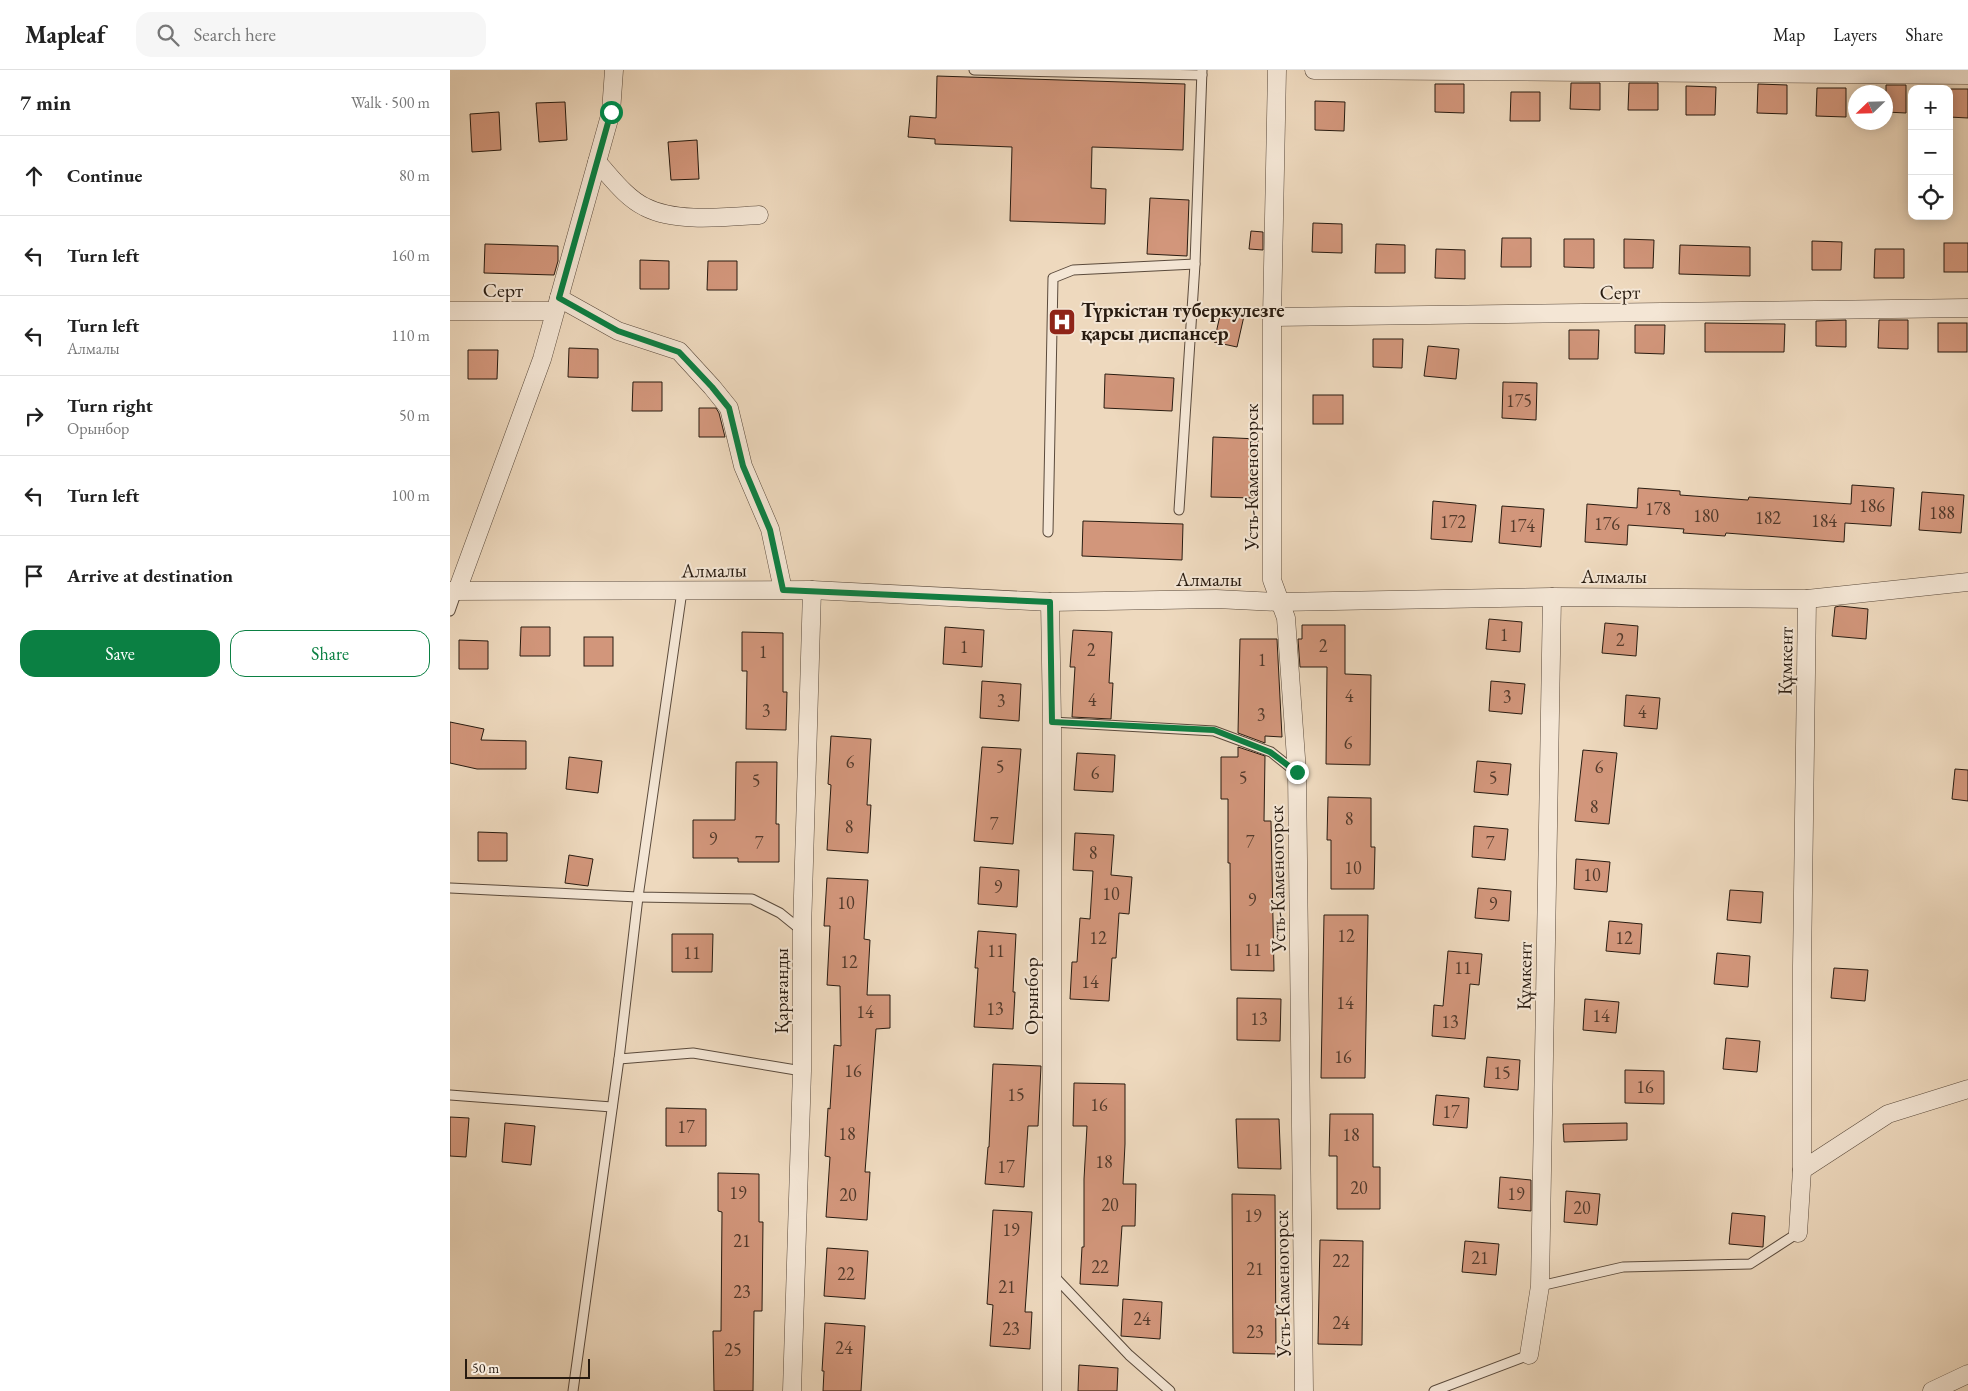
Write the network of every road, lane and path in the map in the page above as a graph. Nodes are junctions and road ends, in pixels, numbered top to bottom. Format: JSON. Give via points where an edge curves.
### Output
{"nodes":[{"id":1,"x":614,"y":70,"type":"edge"},
{"id":2,"x":974,"y":70,"type":"edge"},
{"id":3,"x":1277,"y":70,"type":"edge"},
{"id":4,"x":1314,"y":70,"type":"edge"},
{"id":5,"x":1400,"y":70,"type":"edge"},
{"id":6,"x":1202,"y":72,"type":"edge"},
{"id":7,"x":1968,"y":76,"type":"edge"},
{"id":8,"x":597,"y":162,"type":"junction"},
{"id":9,"x":759,"y":215,"type":"dead end"},
{"id":10,"x":1195,"y":264,"type":"junction"},
{"id":11,"x":557,"y":305,"type":"junction"},
{"id":12,"x":1968,"y":308,"type":"edge"},
{"id":13,"x":450,"y":311,"type":"edge"},
{"id":14,"x":1272,"y":317,"type":"junction"},
{"id":15,"x":1179,"y":510,"type":"dead end"},
{"id":16,"x":1048,"y":532,"type":"dead end"},
{"id":17,"x":1968,"y":582,"type":"edge"},
{"id":18,"x":783,"y":590,"type":"junction"},
{"id":19,"x":812,"y":590,"type":"junction"},
{"id":20,"x":454,"y":591,"type":"edge"},
{"id":21,"x":682,"y":591,"type":"junction"},
{"id":22,"x":1552,"y":597,"type":"junction"},
{"id":23,"x":1807,"y":599,"type":"junction"},
{"id":24,"x":1050,"y":602,"type":"junction"},
{"id":25,"x":1280,"y":602,"type":"junction"},
{"id":26,"x":450,"y":611,"type":"edge"},
{"id":27,"x":1052,"y":722,"type":"junction"},
{"id":28,"x":1297,"y":772,"type":"junction"},
{"id":29,"x":450,"y":888,"type":"edge"},
{"id":30,"x":638,"y":897,"type":"junction"},
{"id":31,"x":802,"y":930,"type":"junction"},
{"id":32,"x":619,"y":1059,"type":"junction"},
{"id":33,"x":802,"y":1071,"type":"junction"},
{"id":34,"x":1968,"y":1089,"type":"edge"},
{"id":35,"x":450,"y":1095,"type":"edge"},
{"id":36,"x":612,"y":1107,"type":"junction"},
{"id":37,"x":1802,"y":1170,"type":"junction"},
{"id":38,"x":1798,"y":1233,"type":"joint"},
{"id":39,"x":1052,"y":1274,"type":"junction"},
{"id":40,"x":1540,"y":1286,"type":"junction"},
{"id":41,"x":1529,"y":1355,"type":"joint"},
{"id":42,"x":1968,"y":1374,"type":"edge"},
{"id":43,"x":573,"y":1391,"type":"edge"},
{"id":44,"x":792,"y":1391,"type":"edge"},
{"id":45,"x":1052,"y":1391,"type":"edge"},
{"id":46,"x":1170,"y":1391,"type":"edge"},
{"id":47,"x":1304,"y":1391,"type":"edge"},
{"id":48,"x":1434,"y":1391,"type":"edge"},
{"id":49,"x":1932,"y":1391,"type":"edge"}],
"edges":[{"from":1,"to":8,"type":"street","via":[[611,112]]},
{"from":2,"to":6,"type":"lane"},
{"from":3,"to":14,"type":"street","name":"Усть-Каменогорск"},
{"from":4,"to":5,"type":"street"},
{"from":5,"to":7,"type":"street"},
{"from":6,"to":10,"type":"lane"},
{"from":8,"to":9,"type":"street","via":[[643,207],[664,215],[716,218]]},
{"from":8,"to":11,"type":"street"},
{"from":10,"to":15,"type":"lane"},
{"from":10,"to":16,"type":"lane","via":[[1073,270],[1053,278]]},
{"from":11,"to":13,"type":"street","name":"Серт"},
{"from":11,"to":18,"type":"street","via":[[679,352],[729,408],[743,466],[770,530]]},
{"from":11,"to":20,"type":"street","via":[[542,359]]},
{"from":12,"to":14,"type":"street","name":"Серт"},
{"from":14,"to":25,"type":"street","name":"Усть-Каменогорск","via":[[1272,580]]},
{"from":17,"to":23,"type":"street","name":"Алмалы"},
{"from":18,"to":19,"type":"street","name":"Алмалы"},
{"from":18,"to":21,"type":"street","name":"Алмалы"},
{"from":19,"to":24,"type":"street","name":"Алмалы"},
{"from":19,"to":31,"type":"street","name":"Қарағанды"},
{"from":20,"to":21,"type":"street","name":"Алмалы"},
{"from":20,"to":26,"type":"lane"},
{"from":21,"to":30,"type":"lane"},
{"from":22,"to":23,"type":"street","name":"Алмалы"},
{"from":22,"to":25,"type":"street","name":"Алмалы"},
{"from":22,"to":40,"type":"street","name":"Құмкент"},
{"from":23,"to":37,"type":"street","name":"Құмкент"},
{"from":24,"to":25,"type":"street","name":"Алмалы","via":[[1216,599]]},
{"from":24,"to":27,"type":"street","name":"Орынбор"},
{"from":25,"to":28,"type":"street","name":"Усть-Каменогорск","via":[[1286,618]]},
{"from":27,"to":28,"type":"lane","via":[[1214,730],[1270,752]]},
{"from":27,"to":39,"type":"street","name":"Орынбор"},
{"from":28,"to":47,"type":"street","name":"Усть-Каменогорск"},
{"from":29,"to":30,"type":"lane"},
{"from":30,"to":31,"type":"lane","via":[[752,899],[780,913]]},
{"from":30,"to":32,"type":"lane"},
{"from":31,"to":33,"type":"street","name":"Қарағанды"},
{"from":32,"to":33,"type":"lane","via":[[693,1053]]},
{"from":32,"to":36,"type":"lane"},
{"from":33,"to":44,"type":"street","name":"Қарағанды"},
{"from":34,"to":37,"type":"street","via":[[1888,1114]]},
{"from":35,"to":36,"type":"lane"},
{"from":36,"to":43,"type":"lane"},
{"from":37,"to":38,"type":"street","name":"Құмкент"},
{"from":38,"to":40,"type":"lane","via":[[1750,1264],[1623,1267]]},
{"from":39,"to":45,"type":"street","name":"Орынбор"},
{"from":39,"to":46,"type":"lane","via":[[1129,1355]]},
{"from":40,"to":41,"type":"street","name":"Құмкент"},
{"from":41,"to":48,"type":"lane"},
{"from":42,"to":49,"type":"street"}]}
